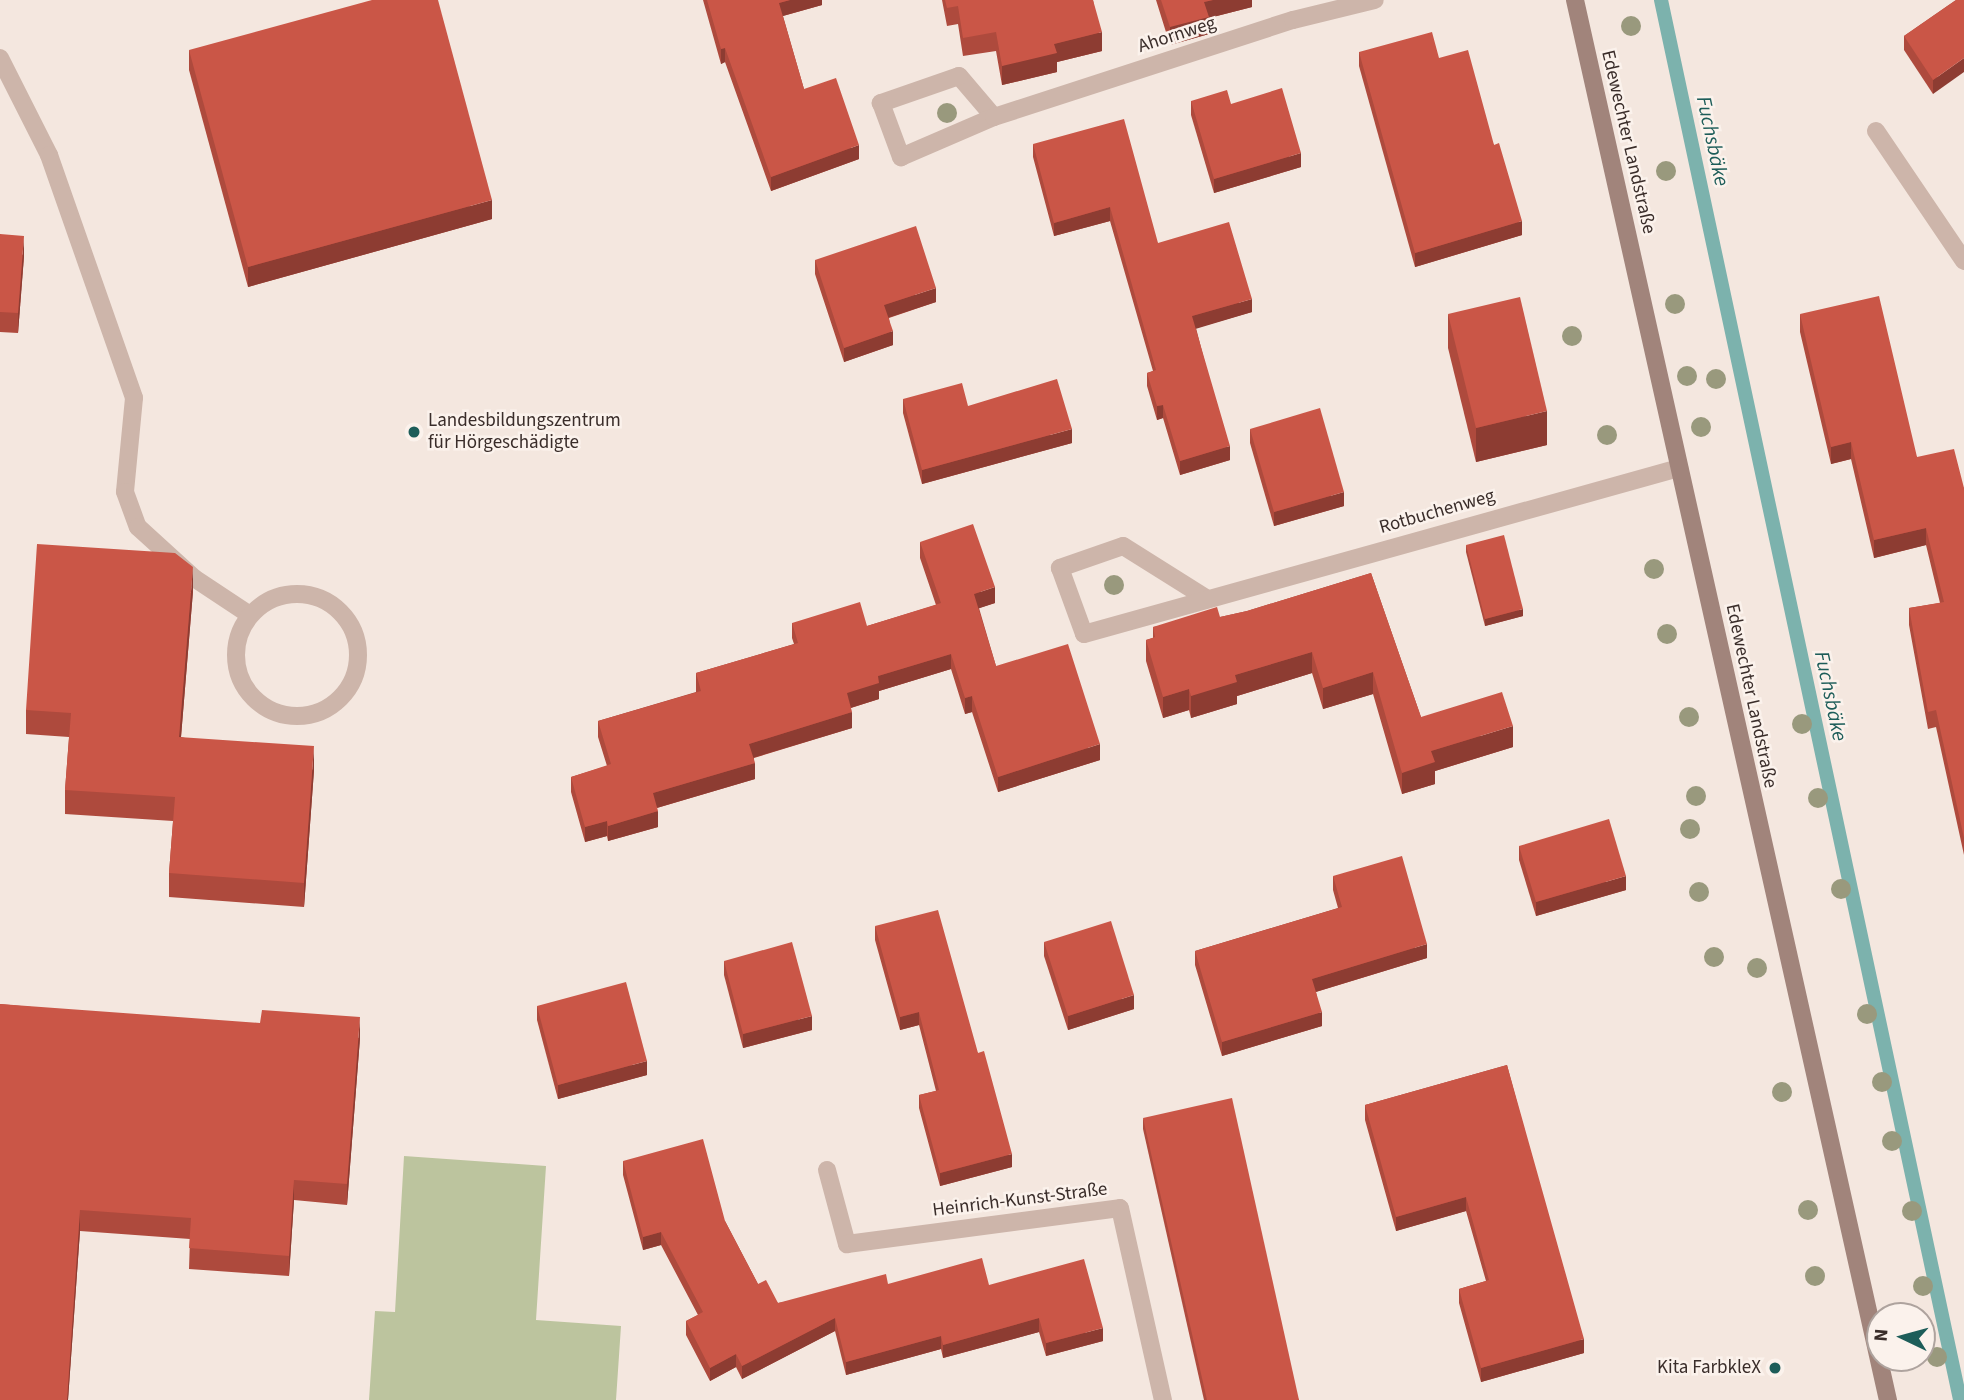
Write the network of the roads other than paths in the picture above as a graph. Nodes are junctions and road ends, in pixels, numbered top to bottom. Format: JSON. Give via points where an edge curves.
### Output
{"nodes":[{"id":1,"x":1375,"y":0,"type":"edge"},
{"id":2,"x":1575,"y":0,"type":"edge"},
{"id":3,"x":0,"y":58,"type":"edge"},
{"id":4,"x":993,"y":117,"type":"junction"},
{"id":5,"x":1876,"y":131,"type":"dead end"},
{"id":6,"x":1964,"y":261,"type":"edge"},
{"id":7,"x":1679,"y":468,"type":"junction"},
{"id":8,"x":1206,"y":598,"type":"junction"},
{"id":9,"x":250,"y":615,"type":"junction"},
{"id":10,"x":827,"y":1170,"type":"dead end"},
{"id":11,"x":1163,"y":1400,"type":"edge"},
{"id":12,"x":1888,"y":1400,"type":"edge"}],
"edges":[{"from":1,"to":4,"type":"street","name":"Ahornweg","via":[[1293,20]]},
{"from":2,"to":7,"type":"main road","name":"Edewechter Landstraße"},
{"from":3,"to":9,"type":"street","via":[[50,155],[134,398],[125,492],[138,527],[194,578]]},
{"from":4,"to":4,"type":"street","name":"Ahornweg","via":[[901,157],[881,103],[959,76]]},
{"from":5,"to":6,"type":"street"},
{"from":7,"to":8,"type":"street","name":"Rotbuchenweg"},
{"from":7,"to":12,"type":"main road","name":"Edewechter Landstraße"},
{"from":8,"to":8,"type":"street","name":"Rotbuchenweg","via":[[1084,634],[1059,568],[1123,546]]},
{"from":9,"to":9,"type":"street","via":[[239,633],[235,653],[243,682],[261,705],[300,717],[337,701],[357,666],[355,637],[340,611],[304,594],[265,602]]},
{"from":10,"to":11,"type":"street","name":"Heinrich-Kunst-Straße","via":[[847,1244],[1120,1208]]}]}
